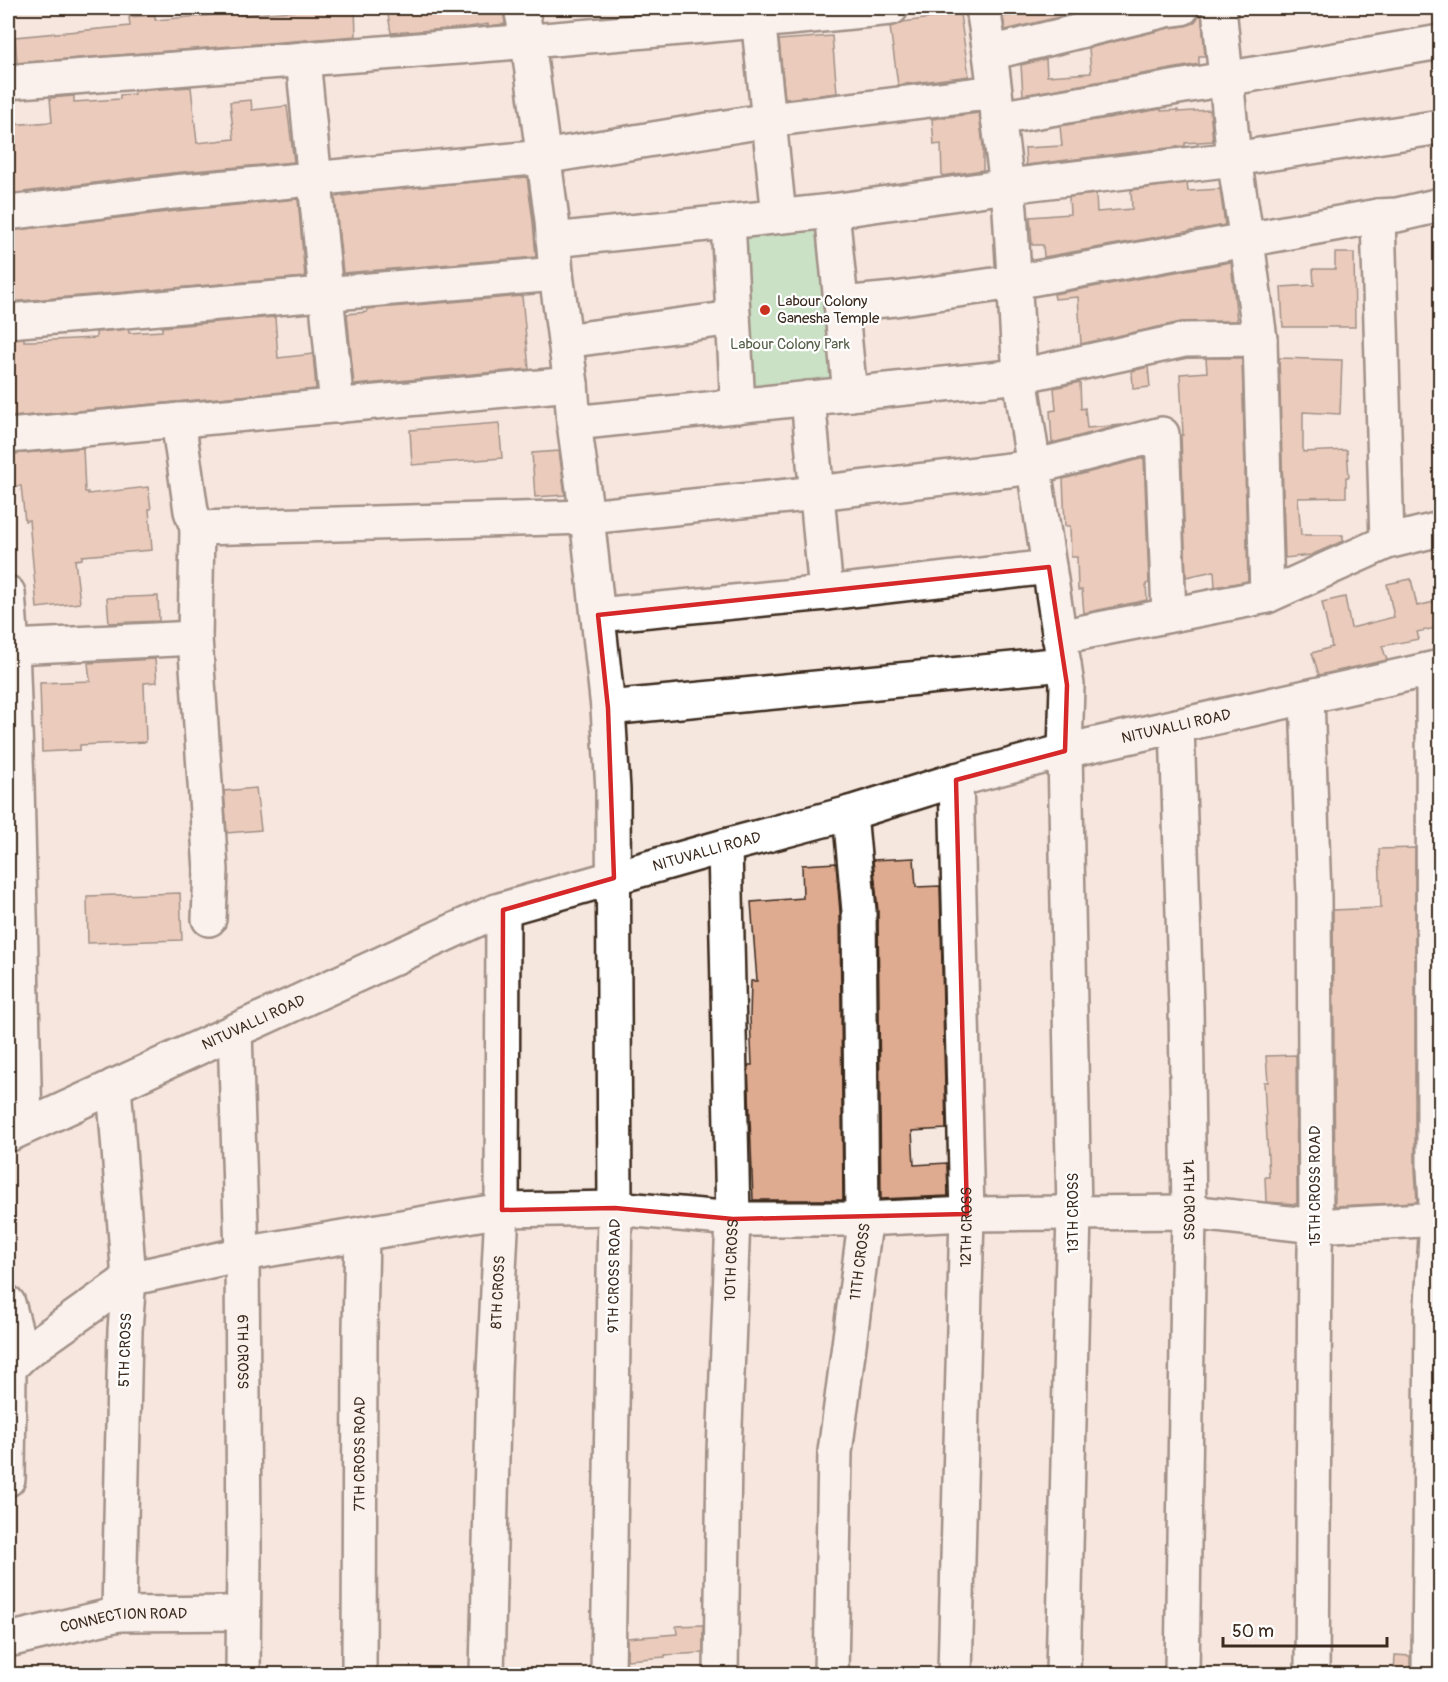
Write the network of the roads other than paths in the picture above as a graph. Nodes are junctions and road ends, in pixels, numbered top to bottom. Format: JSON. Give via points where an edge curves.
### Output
{"nodes":[{"id":1,"x":521,"y":8,"type":"edge"},
{"id":2,"x":891,"y":8,"type":"edge"},
{"id":3,"x":983,"y":8,"type":"edge"},
{"id":4,"x":1182,"y":8,"type":"edge"},
{"id":5,"x":1219,"y":8,"type":"edge"},
{"id":6,"x":758,"y":14,"type":"edge"},
{"id":7,"x":528,"y":42,"type":"junction"},
{"id":8,"x":1440,"y":42,"type":"edge"},
{"id":9,"x":990,"y":53,"type":"junction"},
{"id":10,"x":303,"y":59,"type":"junction"},
{"id":11,"x":1225,"y":78,"type":"junction"},
{"id":12,"x":8,"y":82,"type":"edge"},
{"id":13,"x":997,"y":105,"type":"junction"},
{"id":14,"x":769,"y":120,"type":"junction"},
{"id":15,"x":1440,"y":127,"type":"edge"},
{"id":16,"x":543,"y":157,"type":"junction"},
{"id":17,"x":1234,"y":159,"type":"junction"},
{"id":18,"x":315,"y":178,"type":"junction"},
{"id":19,"x":1007,"y":186,"type":"junction"},
{"id":20,"x":1440,"y":205,"type":"edge"},
{"id":21,"x":832,"y":211,"type":"junction"},
{"id":22,"x":8,"y":213,"type":"edge"},
{"id":23,"x":779,"y":216,"type":"junction"},
{"id":24,"x":1378,"y":216,"type":"junction"},
{"id":25,"x":728,"y":222,"type":"junction"},
{"id":26,"x":553,"y":240,"type":"junction"},
{"id":27,"x":1247,"y":241,"type":"junction"},
{"id":28,"x":556,"y":274,"type":"junction"},
{"id":29,"x":1014,"y":282,"type":"junction"},
{"id":30,"x":326,"y":294,"type":"junction"},
{"id":31,"x":841,"y":304,"type":"junction"},
{"id":32,"x":733,"y":318,"type":"junction"},
{"id":33,"x":8,"y":321,"type":"edge"},
{"id":34,"x":1260,"y":339,"type":"junction"},
{"id":35,"x":565,"y":341,"type":"junction"},
{"id":36,"x":1020,"y":376,"type":"junction"},
{"id":37,"x":572,"y":384,"type":"junction"},
{"id":38,"x":850,"y":394,"type":"junction"},
{"id":39,"x":808,"y":398,"type":"junction"},
{"id":40,"x":738,"y":405,"type":"junction"},
{"id":41,"x":338,"y":406,"type":"junction"},
{"id":42,"x":178,"y":420,"type":"junction"},
{"id":43,"x":574,"y":423,"type":"junction"},
{"id":44,"x":8,"y":436,"type":"edge"},
{"id":45,"x":1034,"y":467,"type":"junction"},
{"id":46,"x":817,"y":494,"type":"junction"},
{"id":47,"x":587,"y":517,"type":"junction"},
{"id":48,"x":197,"y":528,"type":"junction"},
{"id":49,"x":1440,"y":529,"type":"edge"},
{"id":50,"x":1387,"y":542,"type":"junction"},
{"id":51,"x":1049,"y":567,"type":"junction"},
{"id":52,"x":8,"y":593,"type":"edge"},
{"id":53,"x":826,"y":593,"type":"junction"},
{"id":54,"x":1267,"y":596,"type":"junction"},
{"id":55,"x":598,"y":615,"type":"junction"},
{"id":56,"x":1169,"y":615,"type":"junction"},
{"id":57,"x":195,"y":638,"type":"junction"},
{"id":58,"x":12,"y":647,"type":"junction"},
{"id":59,"x":1062,"y":650,"type":"junction"},
{"id":60,"x":1437,"y":668,"type":"edge"},
{"id":61,"x":1306,"y":697,"type":"junction"},
{"id":62,"x":11,"y":706,"type":"edge"},
{"id":63,"x":608,"y":708,"type":"junction"},
{"id":64,"x":1177,"y":726,"type":"junction"},
{"id":65,"x":1065,"y":751,"type":"junction"},
{"id":66,"x":956,"y":780,"type":"junction"},
{"id":67,"x":850,"y":813,"type":"junction"},
{"id":68,"x":725,"y":846,"type":"junction"},
{"id":69,"x":614,"y":878,"type":"junction"},
{"id":70,"x":503,"y":910,"type":"junction"},
{"id":71,"x":209,"y":919,"type":"dead end"},
{"id":72,"x":235,"y":1031,"type":"junction"},
{"id":73,"x":114,"y":1086,"type":"junction"},
{"id":74,"x":16,"y":1131,"type":"edge"},
{"id":75,"x":615,"y":1208,"type":"junction"},
{"id":76,"x":502,"y":1210,"type":"junction"},
{"id":77,"x":1074,"y":1212,"type":"junction"},
{"id":78,"x":1189,"y":1212,"type":"junction"},
{"id":79,"x":967,"y":1214,"type":"junction"},
{"id":80,"x":733,"y":1219,"type":"junction"},
{"id":81,"x":862,"y":1219,"type":"junction"},
{"id":82,"x":1439,"y":1220,"type":"edge"},
{"id":83,"x":1316,"y":1226,"type":"junction"},
{"id":84,"x":362,"y":1234,"type":"junction"},
{"id":85,"x":242,"y":1254,"type":"junction"},
{"id":86,"x":129,"y":1279,"type":"junction"},
{"id":87,"x":8,"y":1303,"type":"edge"},
{"id":88,"x":15,"y":1357,"type":"edge"},
{"id":89,"x":8,"y":1479,"type":"edge"},
{"id":90,"x":243,"y":1613,"type":"junction"},
{"id":91,"x":119,"y":1614,"type":"junction"},
{"id":92,"x":8,"y":1640,"type":"edge"},
{"id":93,"x":243,"y":1674,"type":"edge"},
{"id":94,"x":359,"y":1674,"type":"edge"},
{"id":95,"x":487,"y":1674,"type":"edge"},
{"id":96,"x":608,"y":1674,"type":"edge"},
{"id":97,"x":721,"y":1674,"type":"edge"},
{"id":98,"x":831,"y":1674,"type":"edge"},
{"id":99,"x":955,"y":1674,"type":"edge"},
{"id":100,"x":1063,"y":1674,"type":"edge"},
{"id":101,"x":1182,"y":1674,"type":"edge"},
{"id":102,"x":1312,"y":1674,"type":"edge"},
{"id":103,"x":1429,"y":1674,"type":"edge"}],
"edges":[{"from":1,"to":7,"type":"street","name":"9TH CROSS ROAD"},
{"from":2,"to":6,"type":"street"},
{"from":3,"to":9,"type":"street","name":"13TH CROSS"},
{"from":4,"to":9,"type":"street"},
{"from":5,"to":11,"type":"street"},
{"from":6,"to":7,"type":"street"},
{"from":6,"to":14,"type":"street"},
{"from":7,"to":10,"type":"street"},
{"from":7,"to":16,"type":"street","name":"9TH CROSS ROAD"},
{"from":8,"to":11,"type":"street"},
{"from":9,"to":13,"type":"street","name":"13TH CROSS"},
{"from":10,"to":12,"type":"street"},
{"from":10,"to":18,"type":"street"},
{"from":11,"to":13,"type":"street"},
{"from":11,"to":17,"type":"street"},
{"from":13,"to":14,"type":"street"},
{"from":13,"to":19,"type":"street","name":"13TH CROSS"},
{"from":14,"to":16,"type":"street"},
{"from":14,"to":23,"type":"street"},
{"from":15,"to":17,"type":"street"},
{"from":16,"to":18,"type":"street"},
{"from":16,"to":26,"type":"street","name":"9TH CROSS ROAD"},
{"from":17,"to":19,"type":"street"},
{"from":17,"to":27,"type":"street"},
{"from":18,"to":22,"type":"street"},
{"from":18,"to":30,"type":"street"},
{"from":19,"to":21,"type":"street"},
{"from":19,"to":29,"type":"street","name":"13TH CROSS"},
{"from":20,"to":24,"type":"street"},
{"from":21,"to":23,"type":"street"},
{"from":21,"to":31,"type":"street"},
{"from":23,"to":25,"type":"street"},
{"from":24,"to":27,"type":"street"},
{"from":24,"to":50,"type":"street"},
{"from":25,"to":26,"type":"street"},
{"from":25,"to":32,"type":"street"},
{"from":26,"to":28,"type":"street","name":"9TH CROSS ROAD"},
{"from":27,"to":29,"type":"street"},
{"from":27,"to":34,"type":"street"},
{"from":28,"to":30,"type":"street"},
{"from":28,"to":35,"type":"street","name":"9TH CROSS ROAD"},
{"from":29,"to":31,"type":"street"},
{"from":29,"to":36,"type":"street","name":"13TH CROSS"},
{"from":30,"to":33,"type":"street"},
{"from":30,"to":41,"type":"street"},
{"from":31,"to":38,"type":"street"},
{"from":32,"to":35,"type":"street"},
{"from":32,"to":40,"type":"street"},
{"from":34,"to":36,"type":"street","via":[[1185,340]]},
{"from":34,"to":54,"type":"street"},
{"from":35,"to":37,"type":"street","name":"9TH CROSS ROAD"},
{"from":36,"to":38,"type":"street"},
{"from":36,"to":45,"type":"street","name":"13TH CROSS"},
{"from":37,"to":41,"type":"street"},
{"from":37,"to":43,"type":"street","name":"9TH CROSS ROAD"},
{"from":38,"to":39,"type":"street"},
{"from":39,"to":40,"type":"street"},
{"from":39,"to":46,"type":"street"},
{"from":40,"to":43,"type":"street"},
{"from":41,"to":42,"type":"street"},
{"from":42,"to":44,"type":"street"},
{"from":42,"to":48,"type":"street"},
{"from":43,"to":47,"type":"street","name":"9TH CROSS ROAD"},
{"from":45,"to":46,"type":"street"},
{"from":45,"to":51,"type":"street","name":"13TH CROSS"},
{"from":45,"to":56,"type":"street","via":[[1162,434]]},
{"from":46,"to":47,"type":"street"},
{"from":46,"to":53,"type":"street"},
{"from":47,"to":48,"type":"street"},
{"from":47,"to":55,"type":"street","name":"9TH CROSS ROAD"},
{"from":48,"to":57,"type":"street"},
{"from":49,"to":50,"type":"street"},
{"from":50,"to":54,"type":"street"},
{"from":51,"to":53,"type":"street"},
{"from":51,"to":59,"type":"street","name":"13TH CROSS"},
{"from":52,"to":58,"type":"street"},
{"from":53,"to":55,"type":"street"},
{"from":54,"to":56,"type":"street"},
{"from":55,"to":63,"type":"street","name":"9TH CROSS ROAD"},
{"from":56,"to":59,"type":"street"},
{"from":57,"to":58,"type":"street"},
{"from":57,"to":71,"type":"street","via":[[211,870]]},
{"from":58,"to":62,"type":"street"},
{"from":59,"to":63,"type":"street"},
{"from":59,"to":65,"type":"street","name":"13TH CROSS","via":[[1067,685]]},
{"from":60,"to":61,"type":"street","name":"NITUVALLI ROAD"},
{"from":60,"to":82,"type":"street","via":[[1434,1169]]},
{"from":61,"to":64,"type":"street","name":"NITUVALLI ROAD"},
{"from":61,"to":83,"type":"street","name":"15TH CROSS ROAD","via":[[1314,897]]},
{"from":62,"to":74,"type":"street"},
{"from":63,"to":69,"type":"street","name":"9TH CROSS ROAD"},
{"from":64,"to":65,"type":"street","name":"NITUVALLI ROAD"},
{"from":64,"to":78,"type":"street","name":"14TH CROSS"},
{"from":65,"to":66,"type":"street","name":"NITUVALLI ROAD"},
{"from":65,"to":77,"type":"street","name":"13TH CROSS"},
{"from":66,"to":67,"type":"street","name":"NITUVALLI ROAD"},
{"from":66,"to":79,"type":"street","name":"12TH CROSS"},
{"from":67,"to":68,"type":"street","name":"NITUVALLI ROAD"},
{"from":67,"to":81,"type":"street","name":"11TH CROSS","via":[[859,911]]},
{"from":68,"to":69,"type":"street","name":"NITUVALLI ROAD"},
{"from":68,"to":80,"type":"street","name":"10TH CROSS"},
{"from":69,"to":70,"type":"street","name":"NITUVALLI ROAD"},
{"from":69,"to":75,"type":"street","name":"9TH CROSS ROAD"},
{"from":70,"to":72,"type":"street","name":"NITUVALLI ROAD"},
{"from":70,"to":76,"type":"street","name":"8TH CROSS"},
{"from":72,"to":73,"type":"street","name":"NITUVALLI ROAD"},
{"from":72,"to":85,"type":"street","name":"6TH CROSS"},
{"from":73,"to":74,"type":"street","name":"NITUVALLI ROAD"},
{"from":73,"to":86,"type":"street","name":"5TH CROSS"},
{"from":75,"to":76,"type":"street"},
{"from":75,"to":80,"type":"street"},
{"from":75,"to":96,"type":"street","name":"9TH CROSS ROAD"},
{"from":76,"to":84,"type":"street"},
{"from":76,"to":95,"type":"street","name":"8TH CROSS"},
{"from":77,"to":78,"type":"street"},
{"from":77,"to":79,"type":"street"},
{"from":77,"to":100,"type":"street","name":"13TH CROSS"},
{"from":78,"to":83,"type":"street"},
{"from":78,"to":101,"type":"street","name":"14TH CROSS"},
{"from":79,"to":81,"type":"street"},
{"from":79,"to":99,"type":"street","name":"12TH CROSS"},
{"from":80,"to":81,"type":"street"},
{"from":80,"to":97,"type":"street","name":"10TH CROSS"},
{"from":81,"to":98,"type":"street","name":"11TH CROSS","via":[[865,1223],[835,1452]]},
{"from":82,"to":83,"type":"street"},
{"from":82,"to":103,"type":"street","via":[[1432,1305]]},
{"from":83,"to":102,"type":"street","name":"15TH CROSS ROAD"},
{"from":84,"to":85,"type":"street"},
{"from":84,"to":94,"type":"street","name":"7TH CROSS ROAD"},
{"from":85,"to":86,"type":"street"},
{"from":85,"to":90,"type":"street","name":"6TH CROSS"},
{"from":86,"to":88,"type":"street"},
{"from":86,"to":91,"type":"street","name":"5TH CROSS"},
{"from":87,"to":88,"type":"street"},
{"from":88,"to":89,"type":"street","via":[[9,1368]]},
{"from":90,"to":91,"type":"street","name":"CONNECTION ROAD"},
{"from":90,"to":93,"type":"street","name":"6TH CROSS"},
{"from":91,"to":92,"type":"street","name":"CONNECTION ROAD"}]}
